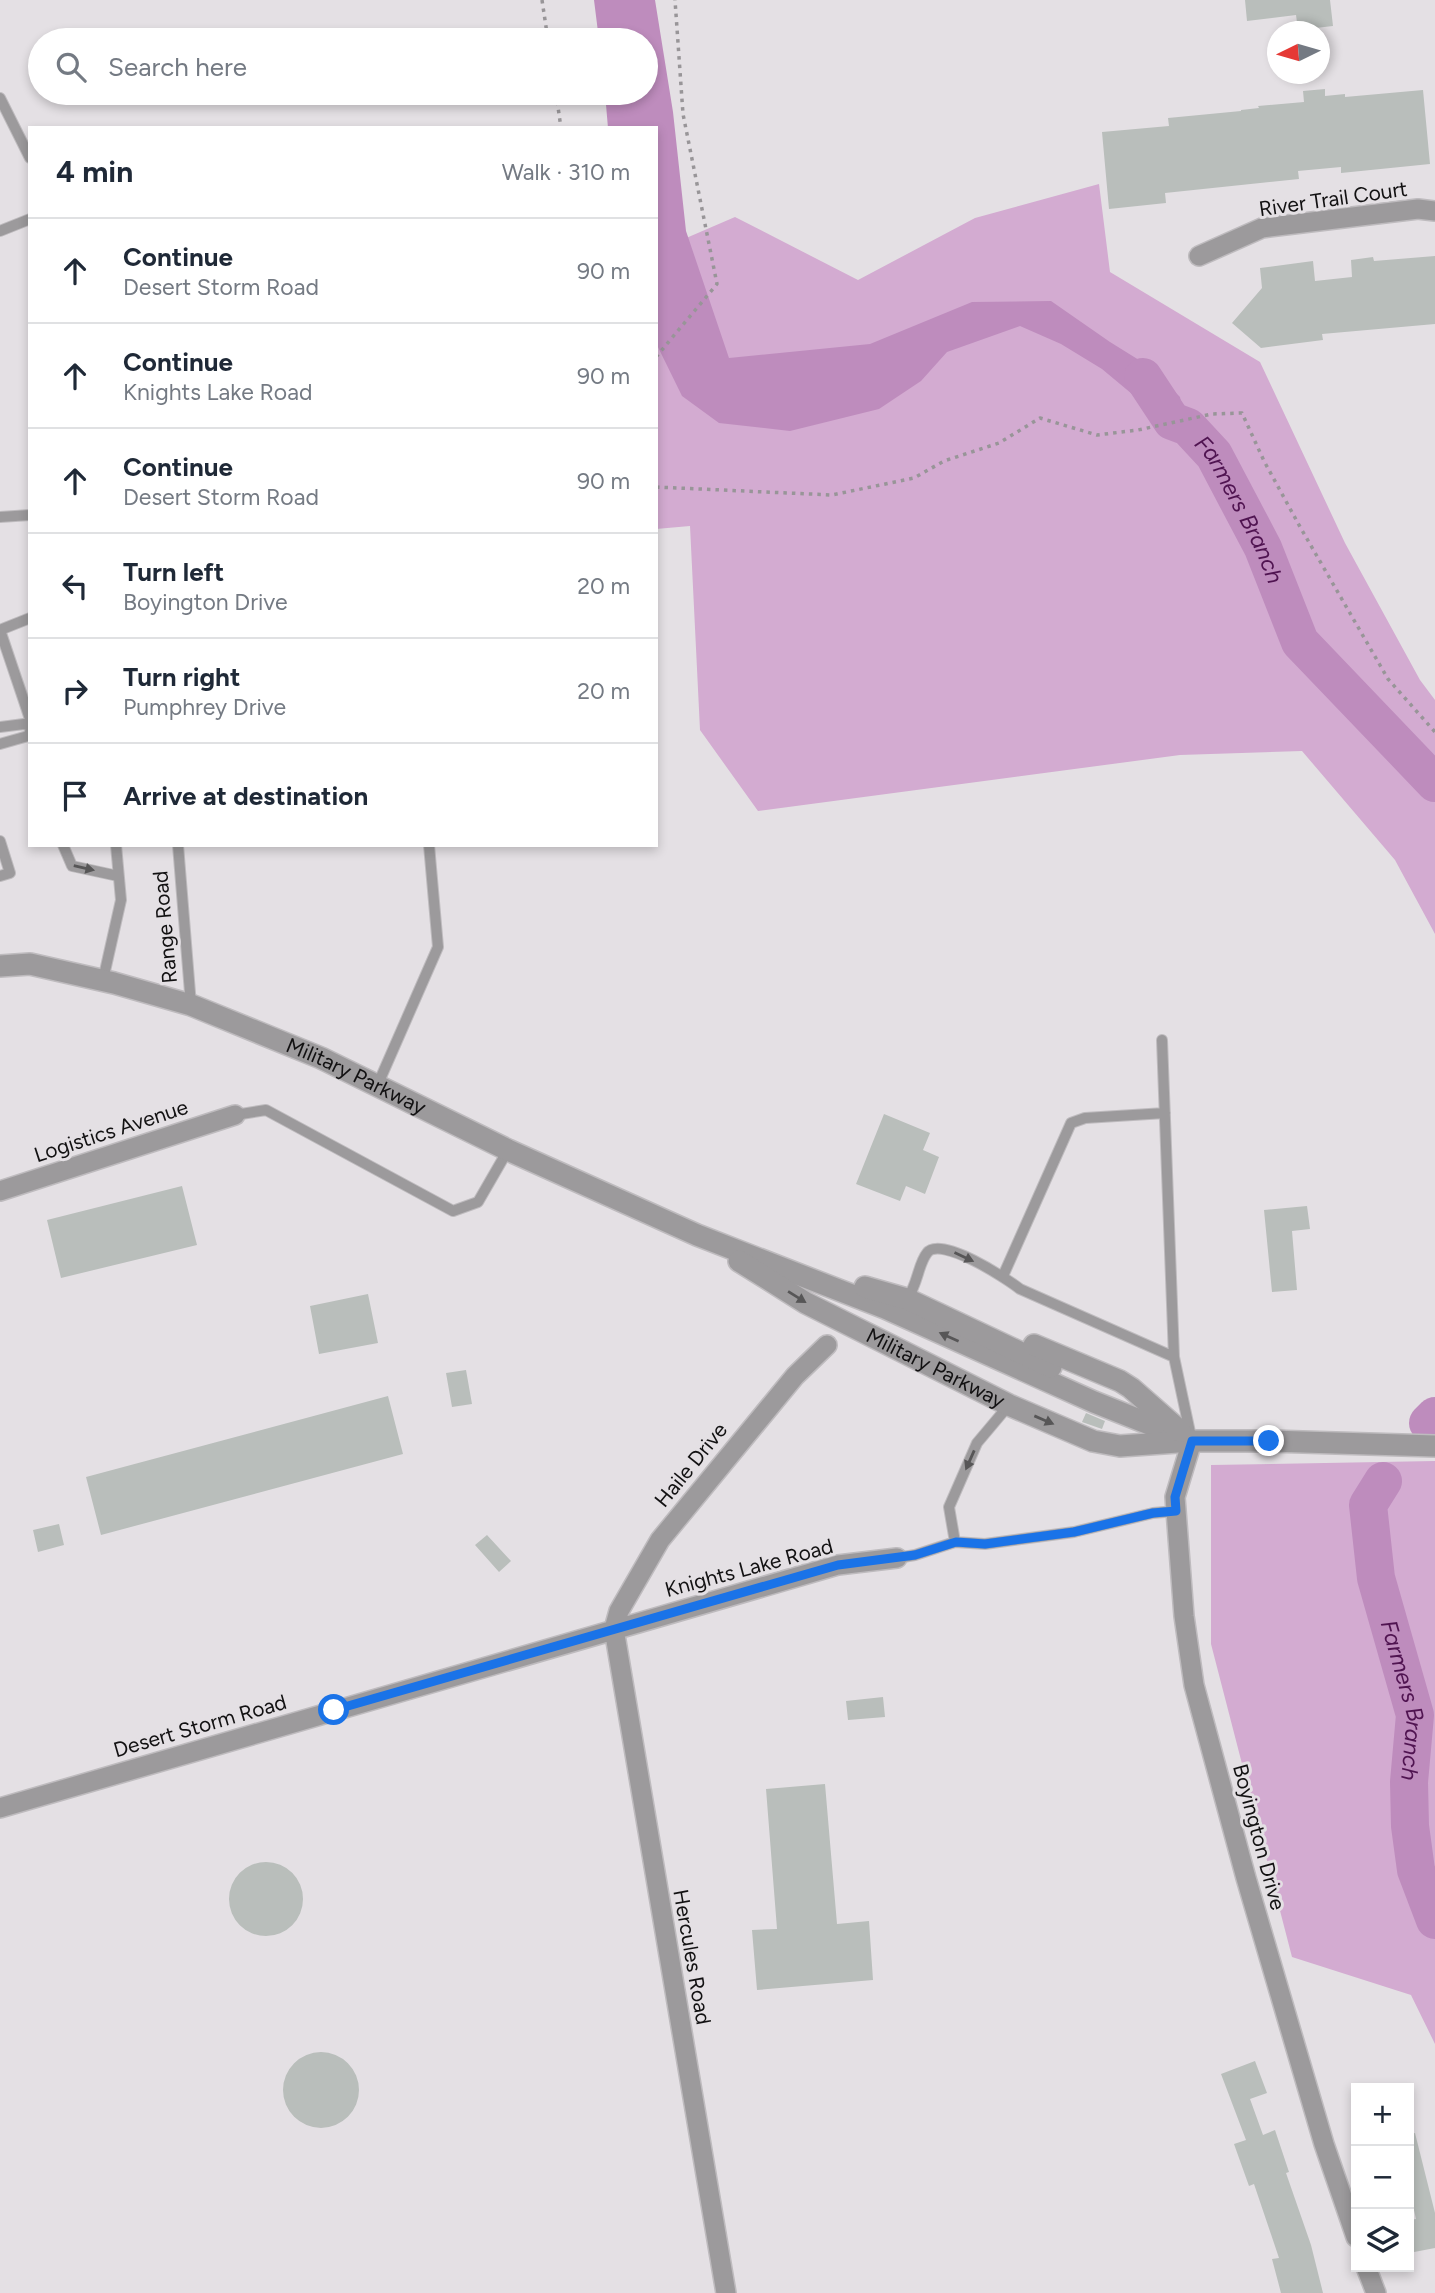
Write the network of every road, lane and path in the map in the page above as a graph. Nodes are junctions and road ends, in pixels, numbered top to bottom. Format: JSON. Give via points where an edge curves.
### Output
{"nodes":[{"id":1,"x":542,"y":0,"type":"edge"},
{"id":2,"x":675,"y":0,"type":"edge"},
{"id":3,"x":546,"y":28,"type":"edge"},
{"id":4,"x":0,"y":98,"type":"edge"},
{"id":5,"x":558,"y":105,"type":"edge"},
{"id":6,"x":561,"y":126,"type":"edge"},
{"id":7,"x":28,"y":154,"type":"edge"},
{"id":8,"x":1435,"y":211,"type":"edge"},
{"id":9,"x":28,"y":220,"type":"edge"},
{"id":10,"x":0,"y":231,"type":"edge"},
{"id":11,"x":1199,"y":256,"type":"dead end"},
{"id":12,"x":658,"y":354,"type":"edge"},
{"id":13,"x":658,"y":487,"type":"edge"},
{"id":14,"x":28,"y":515,"type":"edge"},
{"id":15,"x":0,"y":517,"type":"edge"},
{"id":16,"x":28,"y":619,"type":"edge"},
{"id":17,"x":28,"y":713,"type":"edge"},
{"id":18,"x":28,"y":725,"type":"edge"},
{"id":19,"x":0,"y":727,"type":"edge"},
{"id":20,"x":1435,"y":732,"type":"edge"},
{"id":21,"x":28,"y":736,"type":"edge"},
{"id":22,"x":0,"y":744,"type":"edge"},
{"id":23,"x":0,"y":841,"type":"edge"},
{"id":24,"x":64,"y":847,"type":"edge"},
{"id":25,"x":116,"y":847,"type":"edge"},
{"id":26,"x":178,"y":847,"type":"edge"},
{"id":27,"x":429,"y":847,"type":"edge"},
{"id":28,"x":0,"y":876,"type":"edge"},
{"id":29,"x":118,"y":876,"type":"junction"},
{"id":30,"x":0,"y":966,"type":"edge"},
{"id":31,"x":103,"y":981,"type":"junction"},
{"id":32,"x":191,"y":1005,"type":"junction"},
{"id":33,"x":1162,"y":1040,"type":"dead end"},
{"id":34,"x":378,"y":1084,"type":"junction"},
{"id":35,"x":1165,"y":1114,"type":"junction"},
{"id":36,"x":235,"y":1115,"type":"joint"},
{"id":37,"x":508,"y":1150,"type":"junction"},
{"id":38,"x":0,"y":1191,"type":"edge"},
{"id":39,"x":697,"y":1235,"type":"junction"},
{"id":40,"x":1003,"y":1276,"type":"junction"},
{"id":41,"x":907,"y":1299,"type":"junction"},
{"id":42,"x":827,"y":1345,"type":"dead end"},
{"id":43,"x":1174,"y":1357,"type":"junction"},
{"id":44,"x":1009,"y":1405,"type":"junction"},
{"id":45,"x":1192,"y":1441,"type":"junction"},
{"id":46,"x":1435,"y":1446,"type":"edge"},
{"id":47,"x":1176,"y":1511,"type":"junction"},
{"id":48,"x":956,"y":1542,"type":"junction"},
{"id":49,"x":897,"y":1558,"type":"joint"},
{"id":50,"x":614,"y":1629,"type":"junction"},
{"id":51,"x":0,"y":1808,"type":"edge"},
{"id":52,"x":1351,"y":2222,"type":"edge"},
{"id":53,"x":1369,"y":2272,"type":"edge"},
{"id":54,"x":726,"y":2293,"type":"edge"},
{"id":55,"x":1376,"y":2293,"type":"edge"}],
"edges":[{"from":1,"to":3,"type":"path"},
{"from":2,"to":12,"type":"path","via":[[682,114],[717,284]]},
{"from":4,"to":7,"type":"lane"},
{"from":5,"to":6,"type":"path"},
{"from":8,"to":11,"type":"street","name":"River Trail Court","via":[[1418,209],[1262,228]]},
{"from":9,"to":10,"type":"lane"},
{"from":13,"to":20,"type":"path","via":[[832,495],[914,478],[944,461],[999,443],[1040,418],[1097,435],[1212,414],[1242,413],[1287,503],[1388,679]]},
{"from":14,"to":15,"type":"lane"},
{"from":16,"to":17,"type":"lane","via":[[0,630]]},
{"from":18,"to":19,"type":"lane"},
{"from":21,"to":22,"type":"lane"},
{"from":23,"to":28,"type":"lane","via":[[10,873]]},
{"from":24,"to":29,"type":"lane","one_way":true,"via":[[72,866]]},
{"from":25,"to":29,"type":"lane"},
{"from":26,"to":32,"type":"lane","name":"Range Road"},
{"from":27,"to":34,"type":"lane","via":[[438,947]]},
{"from":29,"to":31,"type":"lane","via":[[121,900]]},
{"from":30,"to":31,"type":"street","name":"Military Parkway","via":[[30,964]]},
{"from":31,"to":32,"type":"street","name":"Military Parkway"},
{"from":32,"to":34,"type":"street","name":"Military Parkway"},
{"from":33,"to":35,"type":"lane"},
{"from":34,"to":37,"type":"street","name":"Military Parkway"},
{"from":35,"to":40,"type":"lane","via":[[1085,1118],[1071,1123]]},
{"from":35,"to":43,"type":"lane"},
{"from":36,"to":37,"type":"lane","via":[[266,1110],[453,1211],[478,1202]]},
{"from":36,"to":38,"type":"street","name":"Logistics Avenue"},
{"from":37,"to":39,"type":"street","name":"Military Parkway"},
{"from":39,"to":41,"type":"street","name":"Military Parkway"},
{"from":39,"to":44,"type":"street","name":"Military Parkway","one_way":true,"via":[[806,1303]]},
{"from":45,"to":39,"type":"street","name":"Military Parkway","one_way":true,"via":[[885,1308]]},
{"from":41,"to":40,"type":"lane","one_way":true,"via":[[931,1249],[944,1248]]},
{"from":40,"to":43,"type":"lane","via":[[1020,1289]]},
{"from":41,"to":45,"type":"street","name":"Military Parkway","via":[[1123,1401]]},
{"from":42,"to":50,"type":"street","name":"Haile Drive","via":[[795,1376],[660,1540],[619,1611]]},
{"from":43,"to":45,"type":"lane"},
{"from":44,"to":45,"type":"street","name":"Military Parkway","one_way":true,"via":[[1093,1441],[1120,1446]]},
{"from":44,"to":48,"type":"lane","one_way":true,"via":[[977,1443],[948,1507]]},
{"from":45,"to":46,"type":"street"},
{"from":45,"to":47,"type":"street","name":"Boyington Drive","via":[[1175,1497]]},
{"from":47,"to":48,"type":"lane","via":[[1074,1532],[985,1544]]},
{"from":47,"to":52,"type":"street","name":"Boyington Drive","via":[[1194,1685],[1261,1931]]},
{"from":48,"to":49,"type":"lane"},
{"from":49,"to":50,"type":"street","name":"Knights Lake Road","via":[[838,1565]]},
{"from":50,"to":51,"type":"street","name":"Desert Storm Road"},
{"from":50,"to":54,"type":"street","name":"Hercules Road"},
{"from":53,"to":55,"type":"street"}]}
